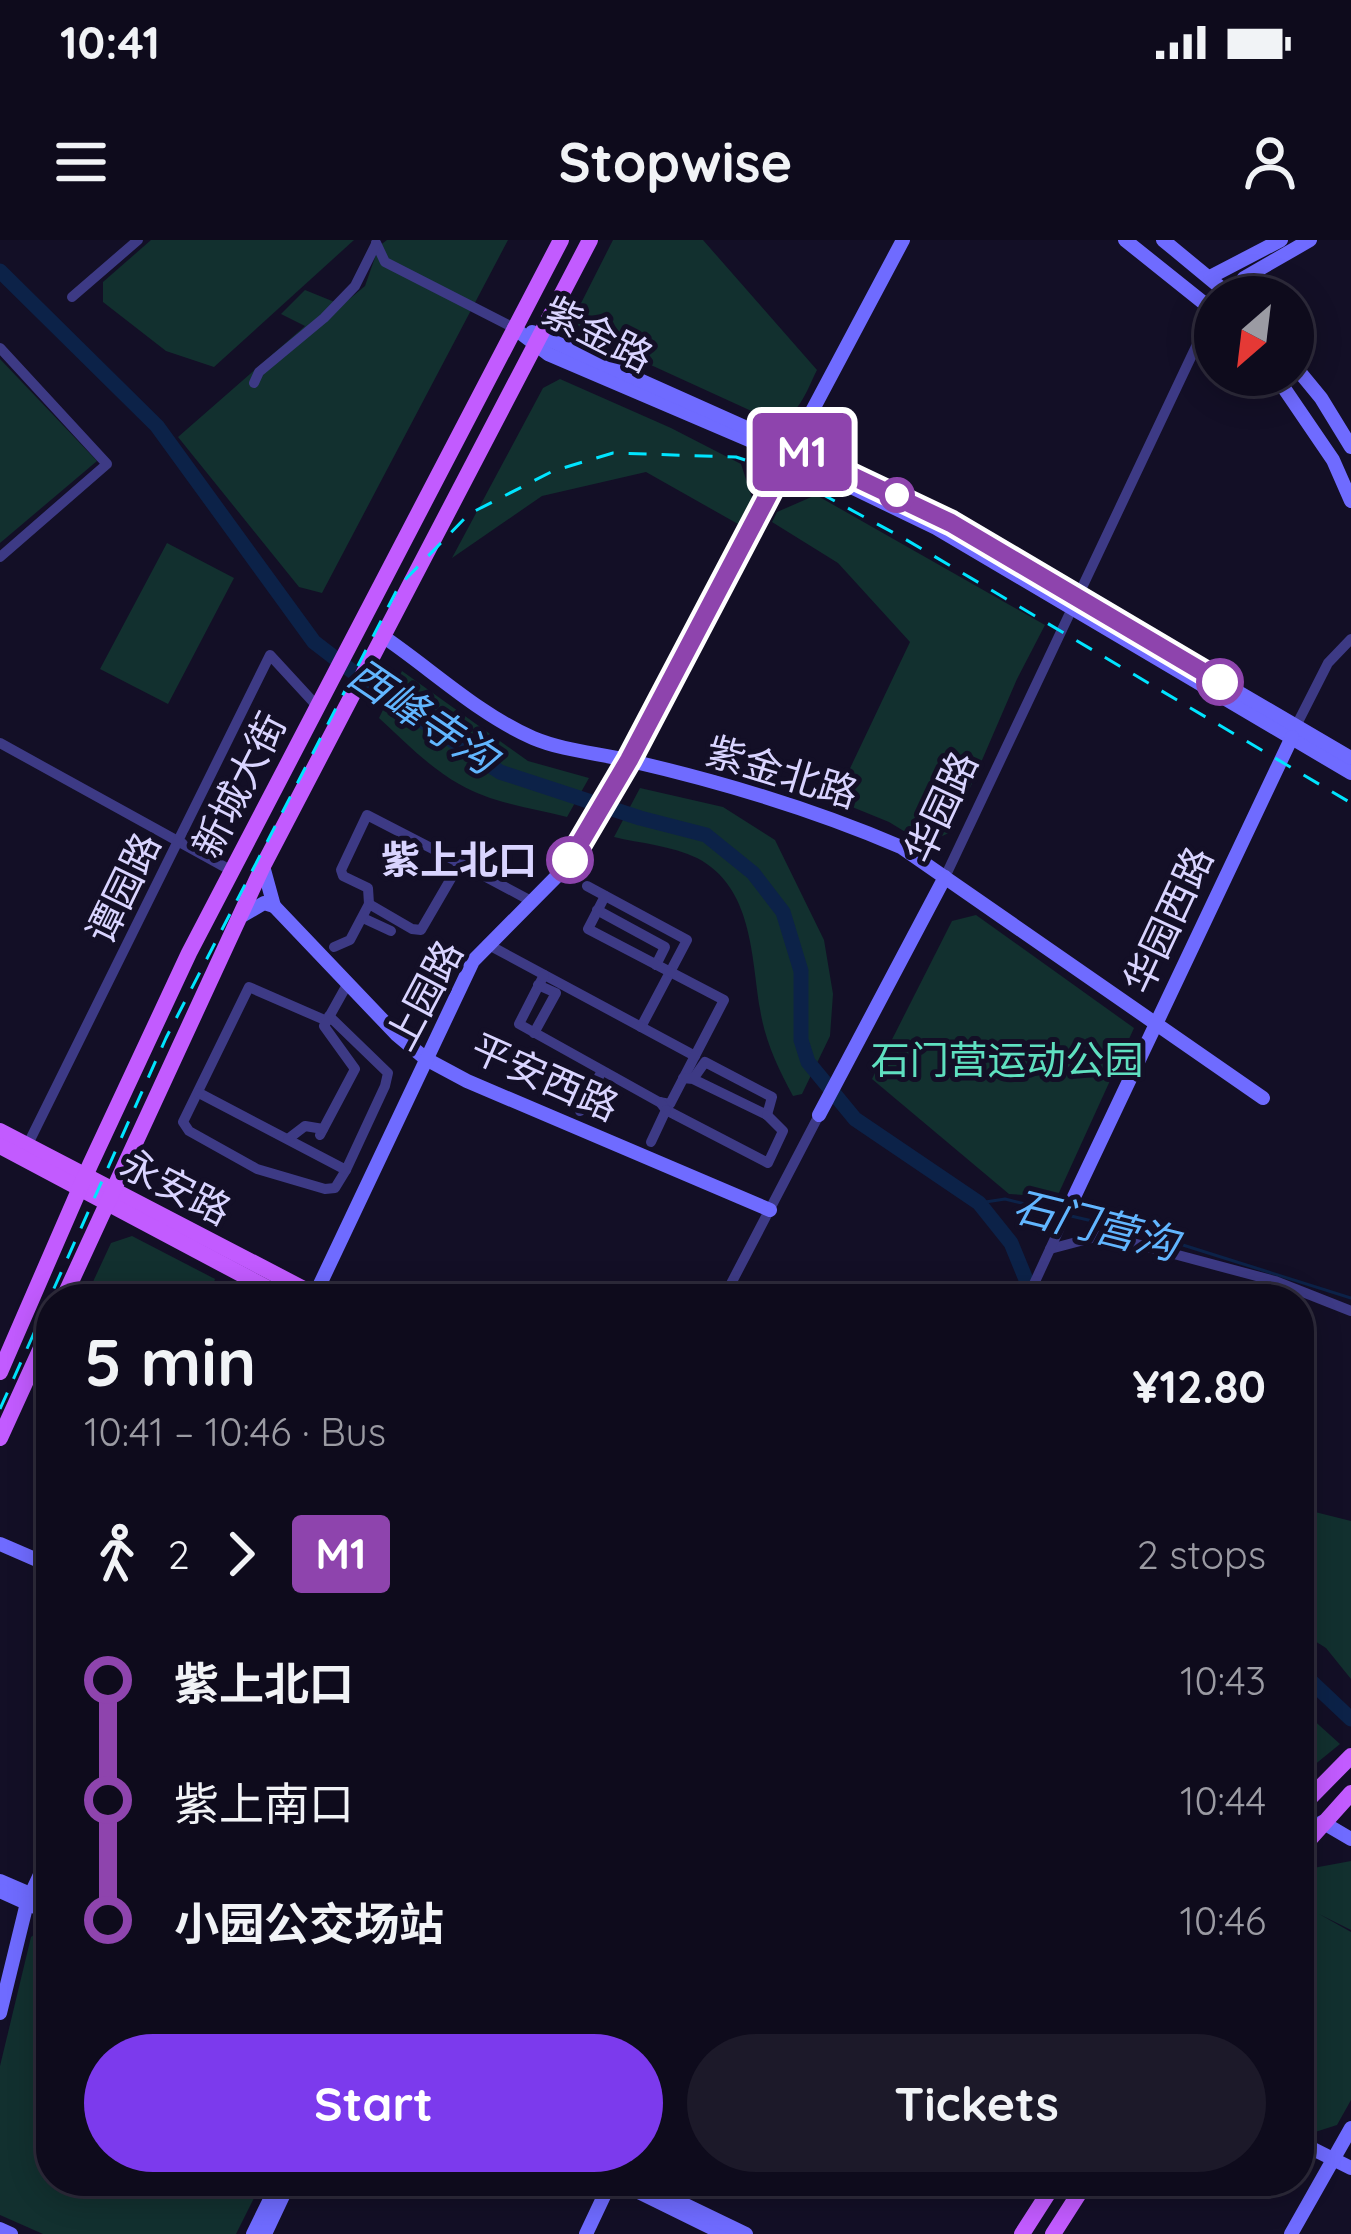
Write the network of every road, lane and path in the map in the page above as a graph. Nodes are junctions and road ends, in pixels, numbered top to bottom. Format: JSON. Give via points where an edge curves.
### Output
{"nodes":[{"id":1,"x":138,"y":240,"type":"edge"},
{"id":2,"x":561,"y":240,"type":"edge"},
{"id":3,"x":590,"y":240,"type":"edge"},
{"id":4,"x":903,"y":240,"type":"edge"},
{"id":5,"x":1125,"y":240,"type":"edge"},
{"id":6,"x":1163,"y":240,"type":"edge"},
{"id":7,"x":1281,"y":240,"type":"edge"},
{"id":8,"x":1310,"y":240,"type":"edge"},
{"id":9,"x":376,"y":242,"type":"edge"},
{"id":10,"x":542,"y":275,"type":"junction"},
{"id":11,"x":1209,"y":276,"type":"edge"},
{"id":12,"x":1212,"y":276,"type":"edge"},
{"id":13,"x":1247,"y":276,"type":"edge"},
{"id":14,"x":566,"y":286,"type":"junction"},
{"id":15,"x":1194,"y":296,"type":"edge"},
{"id":16,"x":72,"y":297,"type":"dead end"},
{"id":17,"x":514,"y":328,"type":"junction"},
{"id":18,"x":537,"y":340,"type":"junction"},
{"id":19,"x":0,"y":348,"type":"edge"},
{"id":20,"x":1194,"y":351,"type":"edge"},
{"id":21,"x":493,"y":370,"type":"junction"},
{"id":22,"x":254,"y":383,"type":"dead end"},
{"id":23,"x":513,"y":385,"type":"junction"},
{"id":24,"x":1314,"y":390,"type":"edge"},
{"id":25,"x":1289,"y":396,"type":"edge"},
{"id":26,"x":1351,"y":447,"type":"edge"},
{"id":27,"x":791,"y":453,"type":"junction"},
{"id":28,"x":1351,"y":500,"type":"edge"},
{"id":29,"x":0,"y":557,"type":"edge"},
{"id":30,"x":1075,"y":602,"type":"junction"},
{"id":31,"x":381,"y":635,"type":"junction"},
{"id":32,"x":1351,"y":639,"type":"edge"},
{"id":33,"x":317,"y":706,"type":"junction"},
{"id":34,"x":1294,"y":732,"type":"junction"},
{"id":35,"x":0,"y":742,"type":"edge"},
{"id":36,"x":1351,"y":758,"type":"edge"},
{"id":37,"x":629,"y":760,"type":"junction"},
{"id":38,"x":1351,"y":773,"type":"edge"},
{"id":39,"x":179,"y":841,"type":"junction"},
{"id":40,"x":460,"y":863,"type":"junction"},
{"id":41,"x":263,"y":866,"type":"junction"},
{"id":42,"x":232,"y":872,"type":"junction"},
{"id":43,"x":945,"y":877,"type":"junction"},
{"id":44,"x":587,"y":886,"type":"dead end"},
{"id":45,"x":604,"y":896,"type":"junction"},
{"id":46,"x":531,"y":901,"type":"junction"},
{"id":47,"x":370,"y":904,"type":"junction"},
{"id":48,"x":274,"y":906,"type":"junction"},
{"id":49,"x":597,"y":910,"type":"junction"},
{"id":50,"x":240,"y":916,"type":"junction"},
{"id":51,"x":363,"y":918,"type":"junction"},
{"id":52,"x":391,"y":932,"type":"dead end"},
{"id":53,"x":487,"y":944,"type":"junction"},
{"id":54,"x":334,"y":947,"type":"dead end"},
{"id":55,"x":656,"y":964,"type":"junction"},
{"id":56,"x":671,"y":972,"type":"junction"},
{"id":57,"x":541,"y":980,"type":"junction"},
{"id":58,"x":348,"y":983,"type":"junction"},
{"id":59,"x":328,"y":1018,"type":"junction"},
{"id":60,"x":1154,"y":1026,"type":"junction"},
{"id":61,"x":641,"y":1027,"type":"junction"},
{"id":62,"x":534,"y":1033,"type":"junction"},
{"id":63,"x":695,"y":1056,"type":"junction"},
{"id":64,"x":426,"y":1058,"type":"junction"},
{"id":65,"x":602,"y":1071,"type":"junction"},
{"id":66,"x":688,"y":1078,"type":"junction"},
{"id":67,"x":199,"y":1093,"type":"junction"},
{"id":68,"x":1263,"y":1098,"type":"dead end"},
{"id":69,"x":663,"y":1106,"type":"junction"},
{"id":70,"x":580,"y":1111,"type":"dead end"},
{"id":71,"x":819,"y":1114,"type":"joint"},
{"id":72,"x":767,"y":1115,"type":"junction"},
{"id":73,"x":0,"y":1131,"type":"edge"},
{"id":74,"x":288,"y":1138,"type":"junction"},
{"id":75,"x":651,"y":1142,"type":"dead end"},
{"id":76,"x":0,"y":1146,"type":"edge"},
{"id":77,"x":27,"y":1146,"type":"junction"},
{"id":78,"x":346,"y":1171,"type":"junction"},
{"id":79,"x":82,"y":1183,"type":"junction"},
{"id":80,"x":110,"y":1197,"type":"junction"},
{"id":81,"x":1074,"y":1197,"type":"joint"},
{"id":82,"x":770,"y":1210,"type":"junction"},
{"id":83,"x":1050,"y":1250,"type":"junction"},
{"id":84,"x":38,"y":1284,"type":"edge"},
{"id":85,"x":70,"y":1284,"type":"edge"},
{"id":86,"x":262,"y":1284,"type":"edge"},
{"id":87,"x":288,"y":1284,"type":"edge"},
{"id":88,"x":323,"y":1284,"type":"edge"},
{"id":89,"x":732,"y":1284,"type":"edge"},
{"id":90,"x":1034,"y":1284,"type":"edge"},
{"id":91,"x":1283,"y":1284,"type":"edge"},
{"id":92,"x":36,"y":1289,"type":"edge"},
{"id":93,"x":1314,"y":1296,"type":"edge"},
{"id":94,"x":1351,"y":1311,"type":"edge"},
{"id":95,"x":36,"y":1359,"type":"edge"},
{"id":96,"x":0,"y":1372,"type":"edge"},
{"id":97,"x":0,"y":1438,"type":"edge"},
{"id":98,"x":0,"y":1544,"type":"edge"},
{"id":99,"x":36,"y":1560,"type":"edge"},
{"id":100,"x":1351,"y":1756,"type":"edge"},
{"id":101,"x":1314,"y":1791,"type":"edge"},
{"id":102,"x":1351,"y":1793,"type":"edge"},
{"id":103,"x":1336,"y":1816,"type":"edge"},
{"id":104,"x":1314,"y":1837,"type":"edge"},
{"id":105,"x":1351,"y":1839,"type":"edge"},
{"id":106,"x":0,"y":1881,"type":"edge"},
{"id":107,"x":36,"y":1884,"type":"edge"},
{"id":108,"x":0,"y":1891,"type":"edge"},
{"id":109,"x":29,"y":1899,"type":"junction"},
{"id":110,"x":36,"y":1900,"type":"edge"},
{"id":111,"x":36,"y":1904,"type":"edge"},
{"id":112,"x":0,"y":2013,"type":"edge"},
{"id":113,"x":1351,"y":2128,"type":"edge"},
{"id":114,"x":1314,"y":2149,"type":"edge"},
{"id":115,"x":1334,"y":2159,"type":"junction"},
{"id":116,"x":1351,"y":2168,"type":"edge"},
{"id":117,"x":1314,"y":2194,"type":"edge"},
{"id":118,"x":272,"y":2196,"type":"edge"},
{"id":119,"x":283,"y":2196,"type":"edge"},
{"id":120,"x":605,"y":2196,"type":"edge"},
{"id":121,"x":644,"y":2196,"type":"edge"},
{"id":122,"x":667,"y":2196,"type":"edge"},
{"id":123,"x":1046,"y":2196,"type":"edge"},
{"id":124,"x":1077,"y":2196,"type":"edge"},
{"id":125,"x":1313,"y":2196,"type":"edge"},
{"id":126,"x":0,"y":2229,"type":"edge"},
{"id":127,"x":11,"y":2234,"type":"edge"},
{"id":128,"x":253,"y":2234,"type":"edge"},
{"id":129,"x":265,"y":2234,"type":"edge"},
{"id":130,"x":586,"y":2234,"type":"edge"},
{"id":131,"x":724,"y":2234,"type":"edge"},
{"id":132,"x":746,"y":2234,"type":"edge"},
{"id":133,"x":1022,"y":2234,"type":"edge"},
{"id":134,"x":1053,"y":2234,"type":"edge"},
{"id":135,"x":1291,"y":2234,"type":"edge"}],
"edges":[{"from":1,"to":16,"type":"street"},
{"from":2,"to":10,"type":"main road","name":"新城大街"},
{"from":3,"to":14,"type":"main road","name":"新城大街"},
{"from":4,"to":27,"type":"street","name":"上园路"},
{"from":5,"to":15,"type":"street"},
{"from":6,"to":11,"type":"street"},
{"from":7,"to":12,"type":"street"},
{"from":8,"to":13,"type":"street"},
{"from":9,"to":17,"type":"street","via":[[385,262]]},
{"from":9,"to":22,"type":"street","via":[[355,286]]},
{"from":10,"to":14,"type":"main road","via":[[553,291]]},
{"from":10,"to":17,"type":"main road","name":"新城大街"},
{"from":14,"to":18,"type":"main road","name":"新城大街"},
{"from":17,"to":18,"type":"street","name":"紫金路"},
{"from":17,"to":21,"type":"main road","name":"新城大街"},
{"from":18,"to":23,"type":"main road","name":"新城大街"},
{"from":18,"to":27,"type":"street","name":"紫金路"},
{"from":19,"to":29,"type":"street","via":[[107,464]]},
{"from":20,"to":30,"type":"street","name":"华园路"},
{"from":21,"to":23,"type":"main road","via":[[508,373]]},
{"from":21,"to":33,"type":"main road","name":"新城大街"},
{"from":23,"to":31,"type":"main road","name":"新城大街"},
{"from":24,"to":26,"type":"street"},
{"from":25,"to":28,"type":"street"},
{"from":27,"to":30,"type":"street","name":"紫金路","via":[[914,503]]},
{"from":27,"to":37,"type":"street","name":"上园路"},
{"from":30,"to":34,"type":"street","name":"紫金路"},
{"from":30,"to":43,"type":"street","name":"华园路"},
{"from":31,"to":37,"type":"street","name":"紫金北路","via":[[532,738]]},
{"from":31,"to":41,"type":"main road","name":"新城大街"},
{"from":32,"to":34,"type":"street","name":"华园西路","via":[[1328,663]]},
{"from":33,"to":39,"type":"street","name":"谭园路","via":[[270,655]]},
{"from":33,"to":42,"type":"main road","name":"新城大街"},
{"from":34,"to":36,"type":"street","name":"紫金路"},
{"from":34,"to":38,"type":"street","name":"紫金路"},
{"from":34,"to":60,"type":"street","name":"华园西路"},
{"from":35,"to":39,"type":"street"},
{"from":37,"to":43,"type":"street","name":"紫金北路","via":[[843,822]]},
{"from":37,"to":46,"type":"street","name":"上园路","via":[[570,861]]},
{"from":39,"to":42,"type":"street"},
{"from":39,"to":77,"type":"street","name":"谭园路"},
{"from":40,"to":46,"type":"street"},
{"from":40,"to":47,"type":"street","via":[[421,930]]},
{"from":40,"to":47,"type":"street","via":[[366,809],[341,870],[368,888]]},
{"from":41,"to":48,"type":"street"},
{"from":41,"to":50,"type":"main road","name":"新城大街"},
{"from":42,"to":79,"type":"main road","name":"新城大街"},
{"from":43,"to":60,"type":"street","name":"紫金北路"},
{"from":43,"to":71,"type":"street","name":"华园路"},
{"from":44,"to":45,"type":"street"},
{"from":45,"to":49,"type":"street"},
{"from":45,"to":56,"type":"street","via":[[687,940]]},
{"from":46,"to":53,"type":"street","name":"上园路"},
{"from":47,"to":51,"type":"street"},
{"from":48,"to":50,"type":"street"},
{"from":48,"to":58,"type":"street","name":"平安西路"},
{"from":49,"to":55,"type":"street","via":[[665,947]]},
{"from":49,"to":55,"type":"street","via":[[588,929]]},
{"from":50,"to":80,"type":"main road","name":"新城大街"},
{"from":51,"to":52,"type":"street"},
{"from":51,"to":54,"type":"street","via":[[350,940]]},
{"from":53,"to":57,"type":"street"},
{"from":53,"to":64,"type":"street","name":"上园路"},
{"from":55,"to":56,"type":"street"},
{"from":56,"to":61,"type":"street"},
{"from":56,"to":63,"type":"street","via":[[724,1000]]},
{"from":57,"to":61,"type":"street"},
{"from":57,"to":62,"type":"street","via":[[556,993]]},
{"from":57,"to":62,"type":"street","via":[[518,1019]]},
{"from":58,"to":59,"type":"street"},
{"from":58,"to":64,"type":"street","name":"平安西路"},
{"from":59,"to":67,"type":"street","via":[[249,988]]},
{"from":59,"to":74,"type":"street","via":[[324,1026],[355,1069],[321,1132],[305,1126]]},
{"from":59,"to":78,"type":"street","via":[[388,1073]]},
{"from":60,"to":68,"type":"street","name":"紫金北路"},
{"from":60,"to":81,"type":"street","name":"华园西路"},
{"from":61,"to":63,"type":"street"},
{"from":62,"to":65,"type":"street"},
{"from":63,"to":66,"type":"street"},
{"from":64,"to":82,"type":"street","name":"平安西路"},
{"from":64,"to":88,"type":"street","name":"上园路"},
{"from":65,"to":69,"type":"street"},
{"from":65,"to":70,"type":"street"},
{"from":66,"to":69,"type":"street"},
{"from":66,"to":72,"type":"street"},
{"from":66,"to":72,"type":"street","via":[[705,1062],[772,1097]]},
{"from":67,"to":74,"type":"street"},
{"from":67,"to":78,"type":"street","via":[[183,1122],[189,1131],[257,1168],[325,1189]]},
{"from":69,"to":72,"type":"street","via":[[768,1162],[783,1131]]},
{"from":69,"to":75,"type":"street"},
{"from":71,"to":82,"type":"street","name":"华园路"},
{"from":73,"to":77,"type":"main road","name":"永安路"},
{"from":74,"to":78,"type":"street"},
{"from":76,"to":79,"type":"main road","name":"永安路"},
{"from":77,"to":79,"type":"main road","name":"永安路"},
{"from":79,"to":80,"type":"main road","name":"永安路"},
{"from":79,"to":84,"type":"main road","name":"新城大街"},
{"from":80,"to":85,"type":"main road","name":"新城大街"},
{"from":80,"to":86,"type":"main road","name":"永安路"},
{"from":80,"to":87,"type":"main road","name":"永安路"},
{"from":81,"to":83,"type":"street"},
{"from":82,"to":89,"type":"street","name":"华园路"},
{"from":83,"to":90,"type":"street"},
{"from":83,"to":91,"type":"street","via":[[1103,1235]]},
{"from":92,"to":96,"type":"main road","name":"新城大街"},
{"from":93,"to":94,"type":"street"},
{"from":95,"to":97,"type":"main road"},
{"from":98,"to":99,"type":"street"},
{"from":100,"to":101,"type":"main road"},
{"from":102,"to":103,"type":"main road"},
{"from":103,"to":104,"type":"main road"},
{"from":103,"to":105,"type":"street"},
{"from":106,"to":109,"type":"street"},
{"from":107,"to":109,"type":"street"},
{"from":108,"to":109,"type":"street"},
{"from":109,"to":110,"type":"street"},
{"from":109,"to":111,"type":"street"},
{"from":109,"to":112,"type":"street"},
{"from":113,"to":115,"type":"street"},
{"from":114,"to":115,"type":"street"},
{"from":115,"to":116,"type":"street"},
{"from":115,"to":117,"type":"street"},
{"from":118,"to":128,"type":"street"},
{"from":119,"to":129,"type":"street"},
{"from":120,"to":130,"type":"street"},
{"from":121,"to":131,"type":"street"},
{"from":122,"to":132,"type":"street"},
{"from":123,"to":133,"type":"main road"},
{"from":124,"to":134,"type":"main road"},
{"from":125,"to":135,"type":"street"},
{"from":126,"to":127,"type":"street"}]}
